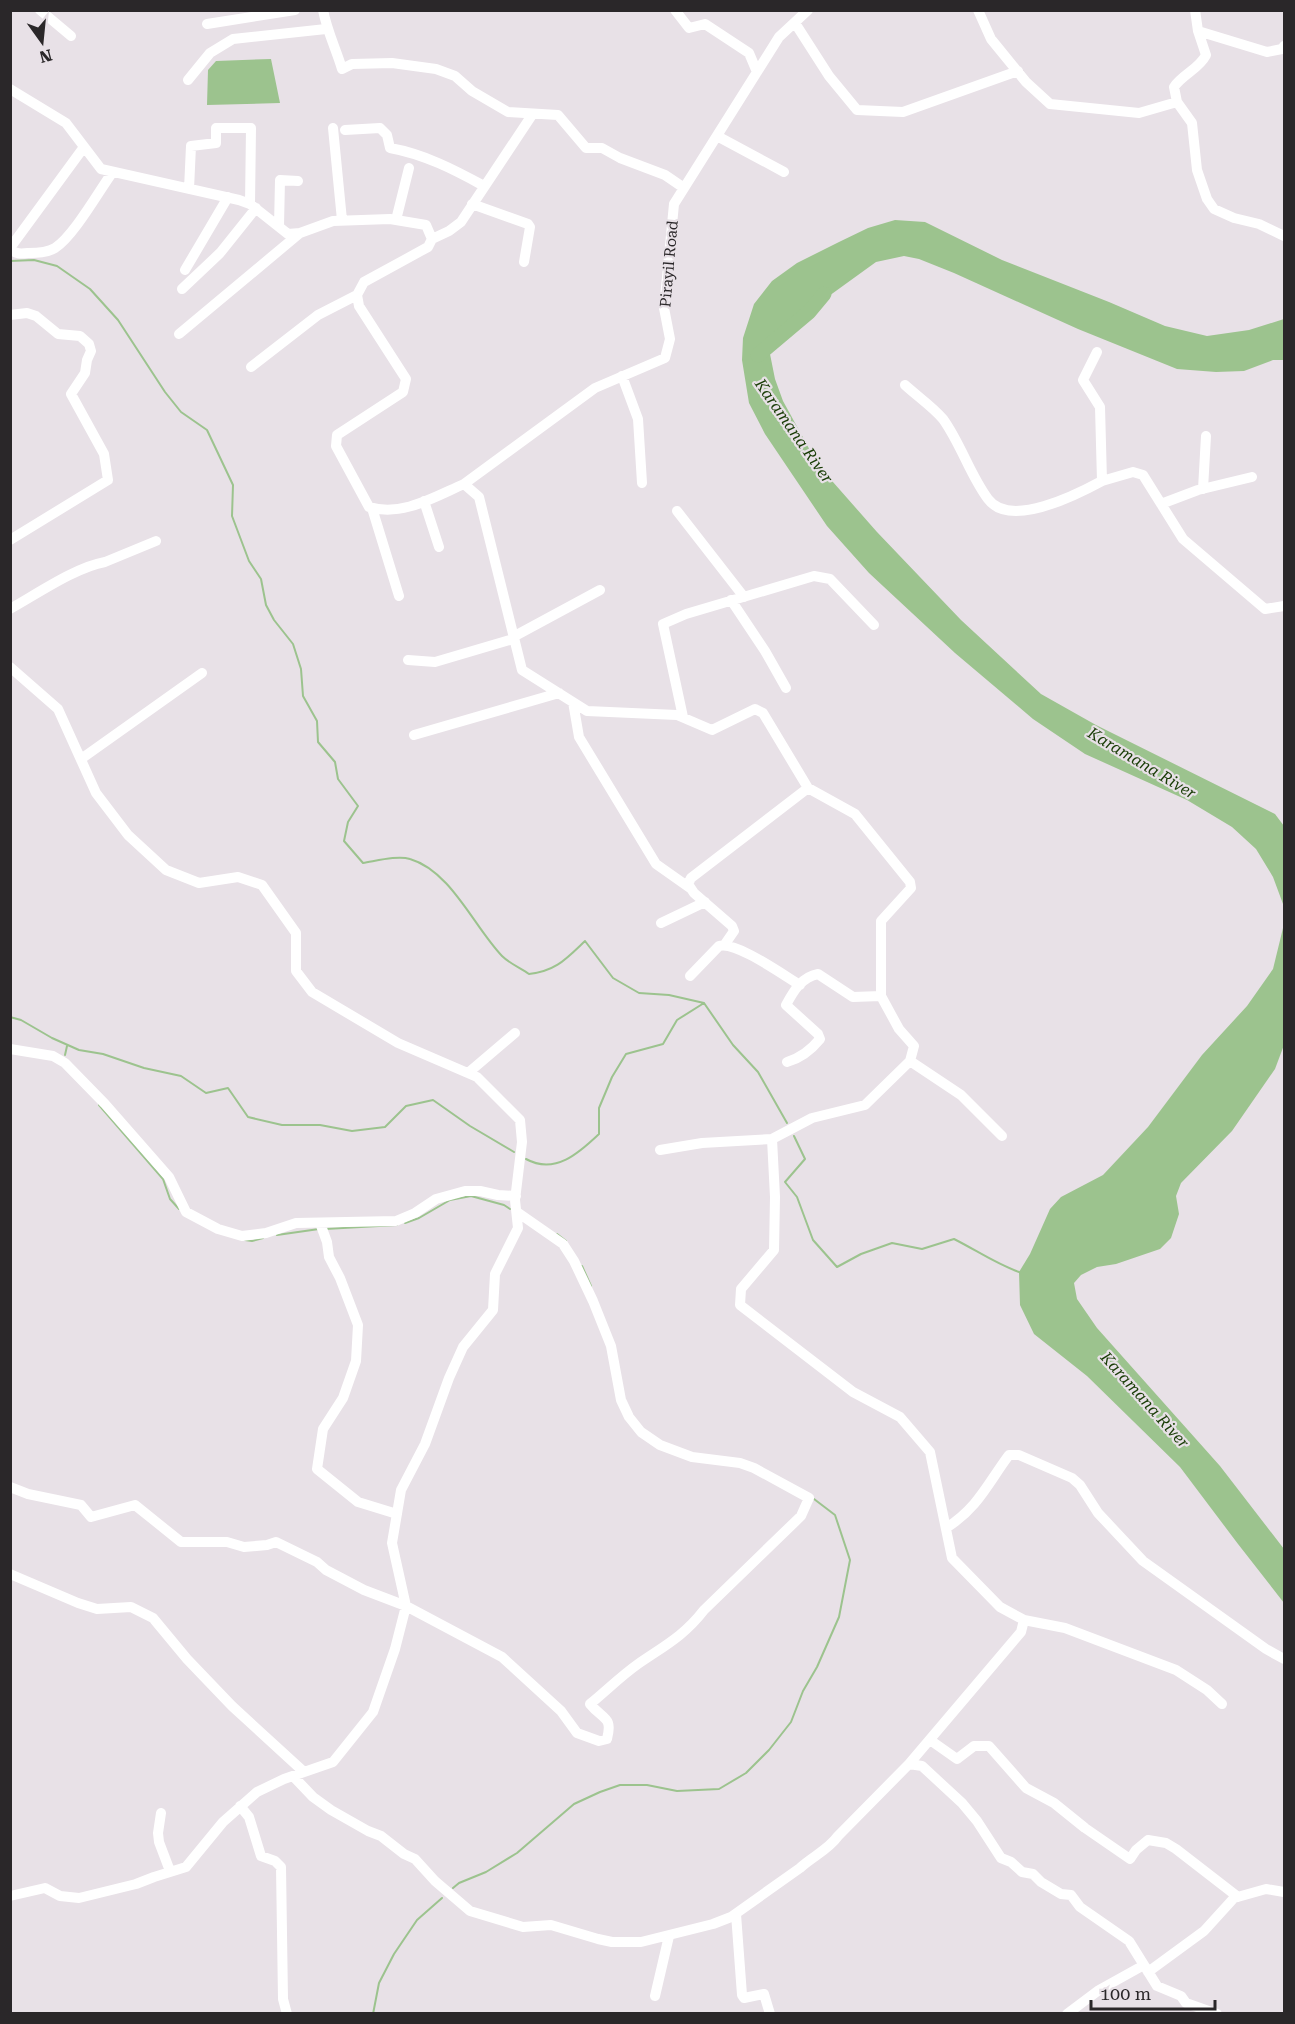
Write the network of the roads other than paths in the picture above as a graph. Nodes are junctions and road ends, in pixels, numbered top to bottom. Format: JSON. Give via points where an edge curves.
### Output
{"nodes":[{"id":1,"x":40,"y":10,"type":"edge"},
{"id":2,"x":295,"y":10,"type":"edge"},
{"id":3,"x":323,"y":10,"type":"edge"},
{"id":4,"x":808,"y":10,"type":"edge"},
{"id":5,"x":978,"y":10,"type":"edge"},
{"id":6,"x":1195,"y":10,"type":"edge"},
{"id":7,"x":675,"y":14,"type":"edge"},
{"id":8,"x":238,"y":15,"type":"edge"},
{"id":9,"x":795,"y":23,"type":"junction"},
{"id":10,"x":207,"y":24,"type":"dead end"},
{"id":11,"x":326,"y":28,"type":"junction"},
{"id":12,"x":1198,"y":32,"type":"junction"},
{"id":13,"x":71,"y":36,"type":"dead end"},
{"id":14,"x":1284,"y":46,"type":"edge"},
{"id":15,"x":1018,"y":71,"type":"junction"},
{"id":16,"x":757,"y":72,"type":"junction"},
{"id":17,"x":188,"y":80,"type":"dead end"},
{"id":18,"x":10,"y":89,"type":"edge"},
{"id":19,"x":1177,"y":102,"type":"junction"},
{"id":20,"x":532,"y":115,"type":"junction"},
{"id":21,"x":333,"y":129,"type":"dead end"},
{"id":22,"x":345,"y":130,"type":"dead end"},
{"id":23,"x":717,"y":136,"type":"junction"},
{"id":24,"x":84,"y":147,"type":"junction"},
{"id":25,"x":409,"y":168,"type":"dead end"},
{"id":26,"x":784,"y":172,"type":"dead end"},
{"id":27,"x":112,"y":173,"type":"junction"},
{"id":28,"x":298,"y":181,"type":"dead end"},
{"id":29,"x":484,"y":186,"type":"junction"},
{"id":30,"x":684,"y":188,"type":"junction"},
{"id":31,"x":189,"y":189,"type":"junction"},
{"id":32,"x":228,"y":197,"type":"junction"},
{"id":33,"x":472,"y":204,"type":"junction"},
{"id":34,"x":253,"y":206,"type":"junction"},
{"id":35,"x":342,"y":220,"type":"junction"},
{"id":36,"x":396,"y":220,"type":"junction"},
{"id":37,"x":279,"y":226,"type":"junction"},
{"id":38,"x":300,"y":233,"type":"junction"},
{"id":39,"x":1284,"y":236,"type":"edge"},
{"id":40,"x":432,"y":239,"type":"junction"},
{"id":41,"x":10,"y":249,"type":"edge"},
{"id":42,"x":524,"y":262,"type":"dead end"},
{"id":43,"x":185,"y":270,"type":"dead end"},
{"id":44,"x":182,"y":289,"type":"dead end"},
{"id":45,"x":357,"y":296,"type":"junction"},
{"id":46,"x":10,"y":315,"type":"edge"},
{"id":47,"x":179,"y":334,"type":"dead end"},
{"id":48,"x":1097,"y":352,"type":"dead end"},
{"id":49,"x":251,"y":366,"type":"dead end"},
{"id":50,"x":622,"y":376,"type":"junction"},
{"id":51,"x":905,"y":386,"type":"dead end"},
{"id":52,"x":1206,"y":436,"type":"dead end"},
{"id":53,"x":1252,"y":477,"type":"dead end"},
{"id":54,"x":1102,"y":480,"type":"junction"},
{"id":55,"x":464,"y":483,"type":"junction"},
{"id":56,"x":642,"y":483,"type":"dead end"},
{"id":57,"x":1203,"y":489,"type":"junction"},
{"id":58,"x":424,"y":501,"type":"junction"},
{"id":59,"x":1161,"y":504,"type":"junction"},
{"id":60,"x":372,"y":508,"type":"junction"},
{"id":61,"x":676,"y":511,"type":"dead end"},
{"id":62,"x":10,"y":540,"type":"edge"},
{"id":63,"x":156,"y":541,"type":"dead end"},
{"id":64,"x":439,"y":547,"type":"dead end"},
{"id":65,"x":600,"y":590,"type":"dead end"},
{"id":66,"x":399,"y":596,"type":"dead end"},
{"id":67,"x":744,"y":597,"type":"junction"},
{"id":68,"x":731,"y":600,"type":"junction"},
{"id":69,"x":1284,"y":606,"type":"edge"},
{"id":70,"x":10,"y":609,"type":"edge"},
{"id":71,"x":874,"y":625,"type":"dead end"},
{"id":72,"x":513,"y":638,"type":"junction"},
{"id":73,"x":408,"y":660,"type":"dead end"},
{"id":74,"x":10,"y":667,"type":"edge"},
{"id":75,"x":202,"y":673,"type":"dead end"},
{"id":76,"x":786,"y":688,"type":"dead end"},
{"id":77,"x":559,"y":693,"type":"junction"},
{"id":78,"x":573,"y":702,"type":"junction"},
{"id":79,"x":683,"y":717,"type":"junction"},
{"id":80,"x":414,"y":735,"type":"dead end"},
{"id":81,"x":81,"y":759,"type":"junction"},
{"id":82,"x":808,"y":788,"type":"junction"},
{"id":83,"x":690,"y":888,"type":"junction"},
{"id":84,"x":705,"y":902,"type":"junction"},
{"id":85,"x":661,"y":923,"type":"dead end"},
{"id":86,"x":725,"y":944,"type":"junction"},
{"id":87,"x":690,"y":976,"type":"dead end"},
{"id":88,"x":800,"y":985,"type":"junction"},
{"id":89,"x":881,"y":996,"type":"junction"},
{"id":90,"x":515,"y":1033,"type":"dead end"},
{"id":91,"x":10,"y":1049,"type":"edge"},
{"id":92,"x":910,"y":1061,"type":"junction"},
{"id":93,"x":787,"y":1062,"type":"dead end"},
{"id":94,"x":468,"y":1073,"type":"junction"},
{"id":95,"x":1002,"y":1136,"type":"dead end"},
{"id":96,"x":772,"y":1139,"type":"junction"},
{"id":97,"x":660,"y":1150,"type":"dead end"},
{"id":98,"x":516,"y":1196,"type":"junction"},
{"id":99,"x":517,"y":1212,"type":"junction"},
{"id":100,"x":321,"y":1227,"type":"junction"},
{"id":101,"x":10,"y":1487,"type":"edge"},
{"id":102,"x":397,"y":1514,"type":"junction"},
{"id":103,"x":946,"y":1528,"type":"junction"},
{"id":104,"x":10,"y":1574,"type":"edge"},
{"id":105,"x":406,"y":1606,"type":"junction"},
{"id":106,"x":1024,"y":1620,"type":"junction"},
{"id":107,"x":1284,"y":1659,"type":"edge"},
{"id":108,"x":1222,"y":1704,"type":"dead end"},
{"id":109,"x":930,"y":1740,"type":"junction"},
{"id":110,"x":909,"y":1764,"type":"junction"},
{"id":111,"x":304,"y":1772,"type":"junction"},
{"id":112,"x":292,"y":1776,"type":"junction"},
{"id":113,"x":240,"y":1806,"type":"junction"},
{"id":114,"x":162,"y":1813,"type":"dead end"},
{"id":115,"x":170,"y":1871,"type":"junction"},
{"id":116,"x":1284,"y":1892,"type":"edge"},
{"id":117,"x":10,"y":1896,"type":"edge"},
{"id":118,"x":1238,"y":1897,"type":"junction"},
{"id":119,"x":736,"y":1914,"type":"junction"},
{"id":120,"x":669,"y":1936,"type":"junction"},
{"id":121,"x":1146,"y":1969,"type":"junction"},
{"id":122,"x":656,"y":1996,"type":"dead end"},
{"id":123,"x":287,"y":2013,"type":"edge"},
{"id":124,"x":770,"y":2013,"type":"edge"},
{"id":125,"x":1067,"y":2013,"type":"edge"},
{"id":126,"x":1217,"y":2013,"type":"edge"}],
"edges":[{"from":1,"to":13,"type":"street"},
{"from":2,"to":8,"type":"street"},
{"from":3,"to":11,"type":"street"},
{"from":4,"to":9,"type":"street","name":"Pirayil Road"},
{"from":5,"to":15,"type":"street","via":[[991,39]]},
{"from":6,"to":12,"type":"street"},
{"from":7,"to":16,"type":"street","via":[[689,28],[705,24],[749,53]]},
{"from":8,"to":10,"type":"street"},
{"from":9,"to":15,"type":"street","via":[[829,76],[857,110],[903,112]]},
{"from":9,"to":16,"type":"street","name":"Pirayil Road","via":[[778,37]]},
{"from":11,"to":17,"type":"street","via":[[233,39],[210,53]]},
{"from":11,"to":20,"type":"street","via":[[342,69],[352,64],[392,63],[436,69],[455,76],[508,112]]},
{"from":12,"to":14,"type":"street","via":[[1267,52]]},
{"from":12,"to":19,"type":"street","via":[[1206,55],[1174,87]]},
{"from":15,"to":19,"type":"street","via":[[1050,104],[1139,113]]},
{"from":16,"to":23,"type":"street","name":"Pirayil Road"},
{"from":18,"to":24,"type":"street","via":[[66,123]]},
{"from":19,"to":39,"type":"street","via":[[1192,123],[1197,170],[1214,209]]},
{"from":20,"to":29,"type":"street"},
{"from":20,"to":30,"type":"street","via":[[558,116],[586,148],[602,147],[665,175]]},
{"from":21,"to":35,"type":"street"},
{"from":22,"to":29,"type":"street","via":[[380,128],[387,135],[390,148],[446,166]]},
{"from":23,"to":26,"type":"street"},
{"from":23,"to":30,"type":"street","name":"Pirayil Road"},
{"from":24,"to":27,"type":"street","via":[[101,169]]},
{"from":24,"to":41,"type":"street"},
{"from":25,"to":36,"type":"street"},
{"from":27,"to":31,"type":"street"},
{"from":27,"to":41,"type":"street","via":[[54,249],[20,254]]},
{"from":28,"to":37,"type":"street","via":[[280,180]]},
{"from":29,"to":33,"type":"street"},
{"from":30,"to":50,"type":"street","name":"Pirayil Road","via":[[674,204],[664,308],[670,339],[665,358]]},
{"from":31,"to":32,"type":"street"},
{"from":31,"to":34,"type":"street","via":[[191,146],[216,143],[216,128],[251,128]]},
{"from":32,"to":34,"type":"street"},
{"from":32,"to":43,"type":"street"},
{"from":33,"to":40,"type":"street","via":[[461,222]]},
{"from":33,"to":42,"type":"street","via":[[528,224]]},
{"from":34,"to":37,"type":"street"},
{"from":34,"to":44,"type":"street","via":[[220,253]]},
{"from":35,"to":36,"type":"street"},
{"from":35,"to":38,"type":"street"},
{"from":36,"to":40,"type":"street","via":[[426,225]]},
{"from":37,"to":38,"type":"street","via":[[288,234]]},
{"from":38,"to":47,"type":"street"},
{"from":40,"to":45,"type":"street","via":[[428,247],[364,282]]},
{"from":45,"to":49,"type":"street","via":[[318,315]]},
{"from":45,"to":60,"type":"street","via":[[359,306],[406,379],[403,392],[337,435],[336,446]]},
{"from":46,"to":62,"type":"street","via":[[36,316],[58,334],[80,336],[89,344],[85,373],[71,394],[104,454],[108,480]]},
{"from":48,"to":54,"type":"street","via":[[1083,380],[1100,407]]},
{"from":50,"to":55,"type":"street","name":"Pirayil Road","via":[[595,388]]},
{"from":50,"to":56,"type":"street","via":[[638,419]]},
{"from":51,"to":54,"type":"street","via":[[942,418],[989,502],[1006,512],[1070,498]]},
{"from":52,"to":57,"type":"street"},
{"from":53,"to":57,"type":"street"},
{"from":54,"to":59,"type":"street","via":[[1133,472],[1143,475]]},
{"from":55,"to":58,"type":"street","name":"Pirayil Road"},
{"from":55,"to":72,"type":"street","via":[[479,497]]},
{"from":57,"to":59,"type":"street"},
{"from":58,"to":60,"type":"street","name":"Pirayil Road","via":[[411,507],[381,511]]},
{"from":58,"to":64,"type":"street"},
{"from":59,"to":69,"type":"street","via":[[1183,539],[1261,606]]},
{"from":60,"to":66,"type":"street"},
{"from":61,"to":67,"type":"street"},
{"from":63,"to":70,"type":"street","via":[[97,564]]},
{"from":65,"to":72,"type":"street"},
{"from":67,"to":68,"type":"street"},
{"from":67,"to":71,"type":"street","via":[[814,576],[830,579]]},
{"from":68,"to":76,"type":"street"},
{"from":68,"to":79,"type":"street","via":[[663,624]]},
{"from":72,"to":73,"type":"street","via":[[435,662]]},
{"from":72,"to":77,"type":"street","via":[[522,670]]},
{"from":74,"to":81,"type":"street","via":[[58,709]]},
{"from":75,"to":81,"type":"street"},
{"from":77,"to":78,"type":"street"},
{"from":77,"to":80,"type":"street"},
{"from":78,"to":79,"type":"street","via":[[587,711]]},
{"from":78,"to":83,"type":"street","via":[[579,737],[656,864]]},
{"from":79,"to":82,"type":"street","via":[[712,730],[755,709],[763,713]]},
{"from":81,"to":94,"type":"street","via":[[96,794],[128,835],[166,870],[199,883],[238,877],[262,885],[296,933],[296,971],[312,992],[398,1042]]},
{"from":82,"to":83,"type":"street","via":[[692,878]]},
{"from":82,"to":89,"type":"street","via":[[855,814],[910,882],[911,888],[881,921]]},
{"from":83,"to":84,"type":"street"},
{"from":84,"to":85,"type":"street"},
{"from":84,"to":86,"type":"street","via":[[732,926],[734,931]]},
{"from":86,"to":87,"type":"street"},
{"from":86,"to":88,"type":"street"},
{"from":88,"to":89,"type":"street","via":[[808,976],[818,974],[854,997]]},
{"from":88,"to":93,"type":"street","via":[[786,1005],[820,1039],[812,1049]]},
{"from":89,"to":92,"type":"street","via":[[899,1029],[914,1046]]},
{"from":90,"to":94,"type":"street"},
{"from":91,"to":100,"type":"street","via":[[53,1056],[65,1063],[168,1177],[186,1212],[218,1229],[242,1236],[296,1223]]},
{"from":92,"to":95,"type":"street","via":[[962,1095]]},
{"from":92,"to":96,"type":"street","via":[[865,1105],[812,1119]]},
{"from":94,"to":98,"type":"street","via":[[477,1077],[520,1120],[522,1142]]},
{"from":96,"to":97,"type":"street"},
{"from":96,"to":103,"type":"street","via":[[774,1250],[741,1289],[740,1305],[853,1392],[900,1418],[930,1452]]},
{"from":98,"to":99,"type":"street"},
{"from":98,"to":100,"type":"street","via":[[465,1191],[436,1199],[396,1221]]},
{"from":99,"to":102,"type":"street","via":[[518,1228],[495,1274],[493,1310],[463,1347],[448,1378],[425,1444],[401,1490]]},
{"from":99,"to":105,"type":"street","via":[[563,1244],[574,1261],[611,1346],[621,1400],[641,1432],[660,1445],[692,1457],[754,1468],[809,1498],[801,1516],[692,1626],[590,1704],[608,1720],[607,1739],[599,1741],[577,1733],[561,1711],[502,1657]]},
{"from":100,"to":102,"type":"street","via":[[329,1257],[358,1325],[356,1361],[344,1398],[323,1429],[317,1469],[358,1502]]},
{"from":101,"to":105,"type":"street","via":[[81,1505],[91,1517],[135,1505],[181,1542],[227,1542],[244,1547],[276,1542],[364,1590]]},
{"from":102,"to":105,"type":"street","via":[[392,1543]]},
{"from":103,"to":106,"type":"street","via":[[952,1558],[999,1607]]},
{"from":103,"to":107,"type":"street","via":[[974,1506],[1009,1455],[1019,1455],[1072,1478],[1143,1561]]},
{"from":104,"to":111,"type":"street","via":[[87,1606],[131,1607],[153,1618],[232,1706]]},
{"from":105,"to":111,"type":"street","via":[[373,1712],[333,1762]]},
{"from":106,"to":108,"type":"street","via":[[1065,1628],[1176,1670]]},
{"from":106,"to":109,"type":"street","via":[[1021,1632]]},
{"from":109,"to":110,"type":"street"},
{"from":109,"to":118,"type":"street","via":[[957,1759],[974,1746],[989,1746],[1026,1788],[1054,1803],[1130,1859],[1148,1840],[1166,1843]]},
{"from":110,"to":119,"type":"street","via":[[830,1847]]},
{"from":110,"to":121,"type":"street","via":[[922,1766],[962,1803],[1001,1858],[1022,1872],[1034,1874],[1061,1894],[1071,1895],[1080,1907],[1129,1941]]},
{"from":111,"to":112,"type":"street"},
{"from":112,"to":113,"type":"street","via":[[257,1792]]},
{"from":112,"to":120,"type":"street","via":[[331,1810],[415,1859],[470,1911],[523,1927],[551,1925],[612,1942]]},
{"from":113,"to":115,"type":"street","via":[[210,1836],[192,1862]]},
{"from":113,"to":123,"type":"street","via":[[249,1817],[261,1856],[281,1867],[283,2003]]},
{"from":114,"to":115,"type":"street","via":[[159,1842]]},
{"from":115,"to":117,"type":"street","via":[[79,1898],[60,1896],[45,1888]]},
{"from":116,"to":118,"type":"street","via":[[1266,1889]]},
{"from":118,"to":121,"type":"street","via":[[1204,1931]]},
{"from":119,"to":120,"type":"street"},
{"from":119,"to":124,"type":"street","via":[[742,1995],[744,1998],[764,1994]]},
{"from":120,"to":122,"type":"street"},
{"from":121,"to":125,"type":"street","via":[[1099,1990]]},
{"from":121,"to":126,"type":"street","via":[[1156,1986],[1181,1996],[1186,2003]]}]}
